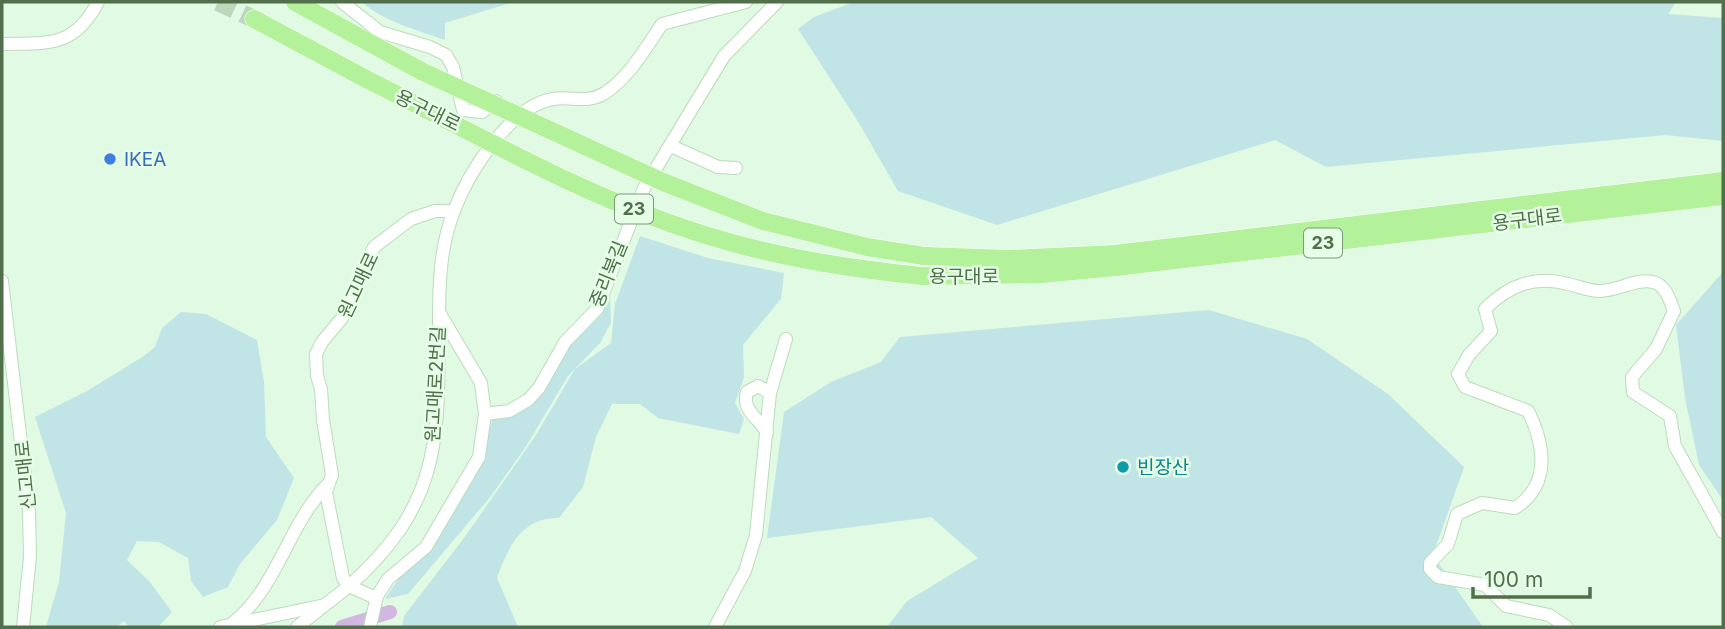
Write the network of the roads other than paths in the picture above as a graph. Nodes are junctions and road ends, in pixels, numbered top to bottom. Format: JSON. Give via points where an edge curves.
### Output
{"nodes":[{"id":1,"x":98,"y":2,"type":"edge"},
{"id":2,"x":295,"y":2,"type":"edge"},
{"id":3,"x":342,"y":2,"type":"edge"},
{"id":4,"x":746,"y":2,"type":"edge"},
{"id":5,"x":777,"y":2,"type":"edge"},
{"id":6,"x":254,"y":19,"type":"tunnel mouth"},
{"id":7,"x":2,"y":44,"type":"edge"},
{"id":8,"x":516,"y":118,"type":"junction"},
{"id":9,"x":670,"y":146,"type":"junction"},
{"id":10,"x":736,"y":168,"type":"dead end"},
{"id":11,"x":1723,"y":181,"type":"edge"},
{"id":12,"x":1723,"y":196,"type":"edge"},
{"id":13,"x":454,"y":211,"type":"junction"},
{"id":14,"x":2,"y":281,"type":"edge"},
{"id":15,"x":439,"y":312,"type":"junction"},
{"id":16,"x":786,"y":339,"type":"dead end"},
{"id":17,"x":770,"y":393,"type":"junction"},
{"id":18,"x":485,"y":414,"type":"junction"},
{"id":19,"x":767,"y":433,"type":"junction"},
{"id":20,"x":327,"y":485,"type":"junction"},
{"id":21,"x":1723,"y":531,"type":"edge"},
{"id":22,"x":349,"y":586,"type":"junction"},
{"id":23,"x":376,"y":601,"type":"junction"},
{"id":24,"x":328,"y":604,"type":"junction"},
{"id":25,"x":227,"y":625,"type":"edge"},
{"id":26,"x":23,"y":627,"type":"edge"},
{"id":27,"x":297,"y":627,"type":"edge"},
{"id":28,"x":370,"y":627,"type":"edge"},
{"id":29,"x":715,"y":627,"type":"edge"},
{"id":30,"x":1567,"y":627,"type":"edge"}],
"edges":[{"from":1,"to":7,"type":"street","via":[[78,32],[65,40]]},
{"from":2,"to":11,"type":"highway","name":"용구대로","number":"23","bridge":true,"via":[[423,72],[663,182],[763,221],[924,256],[1010,259],[1115,254]]},
{"from":3,"to":8,"type":"street","via":[[380,32],[446,55],[463,110],[482,112],[499,99],[512,105]]},
{"from":4,"to":8,"type":"street","via":[[662,24],[632,69],[606,92],[589,100],[554,98]]},
{"from":5,"to":9,"type":"street","name":"중리북길","via":[[724,56]]},
{"from":6,"to":12,"type":"highway","name":"용구대로","number":"23","bridge":true,"via":[[604,195],[700,234],[813,262],[921,276],[1116,267]]},
{"from":8,"to":13,"type":"street","via":[[486,153]]},
{"from":9,"to":10,"type":"street","via":[[718,167]]},
{"from":9,"to":18,"type":"street","name":"중리북길","via":[[628,223],[597,309],[565,342],[528,400],[509,411]]},
{"from":13,"to":15,"type":"street","name":"원고매로2번길","via":[[440,263]]},
{"from":13,"to":20,"type":"street","name":"원고매로","via":[[411,219],[374,247],[342,318],[316,354],[331,461]]},
{"from":14,"to":26,"type":"street","name":"신고매로","via":[[29,511]]},
{"from":15,"to":18,"type":"street","via":[[481,383]]},
{"from":15,"to":22,"type":"street","name":"원고매로2번길","via":[[438,414],[420,496],[395,540]]},
{"from":16,"to":17,"type":"street"},
{"from":17,"to":19,"type":"street"},
{"from":17,"to":19,"type":"street","via":[[758,386],[747,392],[744,401]]},
{"from":18,"to":23,"type":"street","via":[[474,469],[426,547],[388,579]]},
{"from":19,"to":29,"type":"street","via":[[756,535],[745,571]]},
{"from":20,"to":22,"type":"street","name":"원고매로","via":[[343,578]]},
{"from":20,"to":25,"type":"street","via":[[269,582],[245,613]]},
{"from":21,"to":30,"type":"street","via":[[1675,446],[1670,416],[1633,392],[1632,377],[1657,349],[1674,311],[1665,290],[1655,282],[1597,291],[1534,279],[1497,297],[1485,309],[1491,331],[1458,374],[1465,387],[1528,411],[1543,456],[1538,478],[1529,499],[1515,508],[1482,503],[1457,514],[1448,544],[1430,563],[1430,569],[1438,577],[1485,585],[1506,606],[1549,615]]},
{"from":22,"to":23,"type":"street"},
{"from":22,"to":24,"type":"street"},
{"from":23,"to":28,"type":"street"},
{"from":24,"to":25,"type":"street"},
{"from":24,"to":27,"type":"street"}]}
